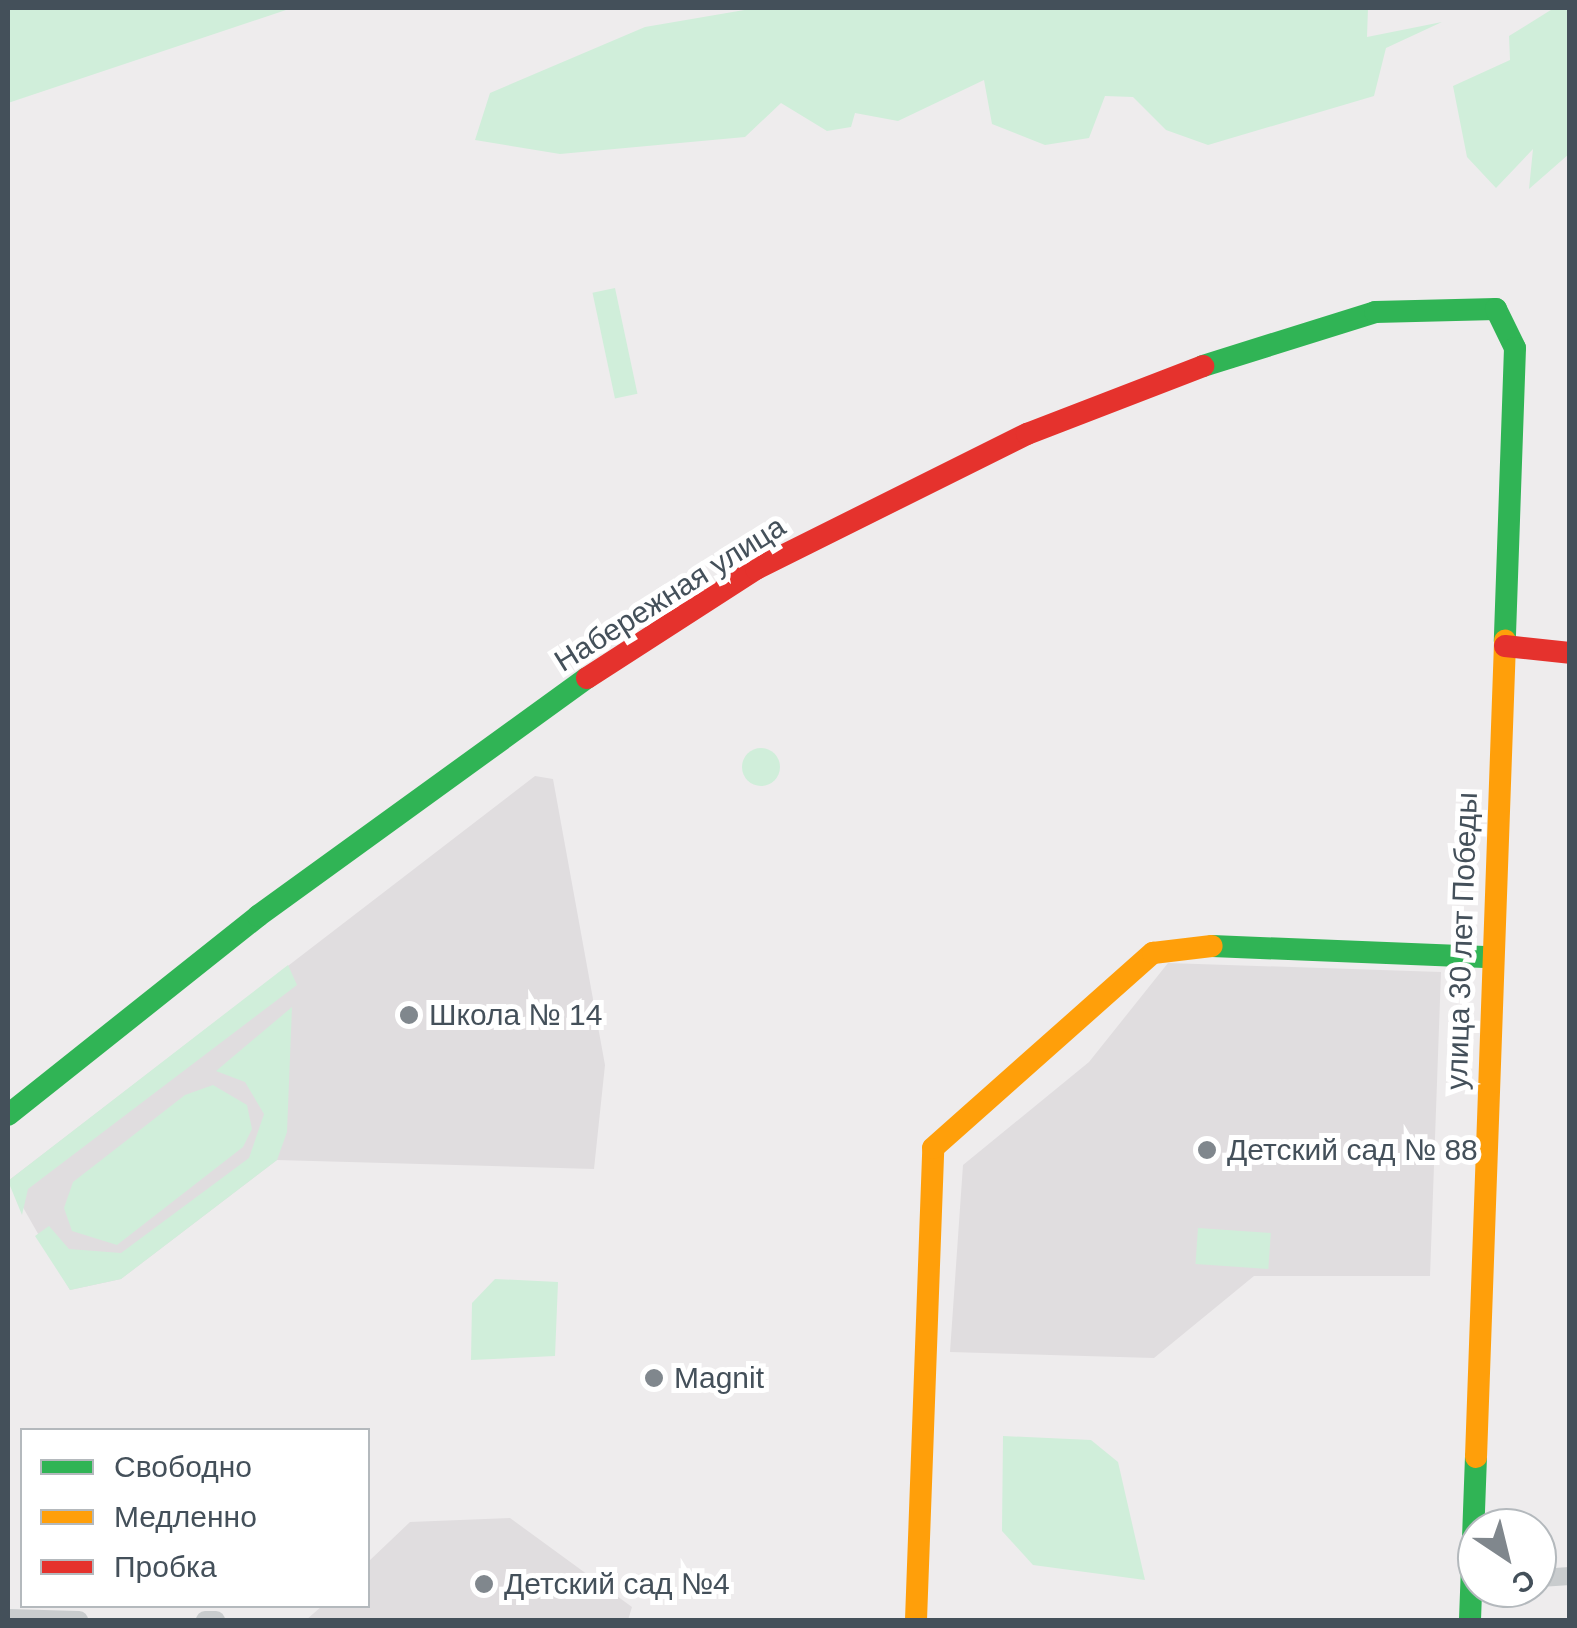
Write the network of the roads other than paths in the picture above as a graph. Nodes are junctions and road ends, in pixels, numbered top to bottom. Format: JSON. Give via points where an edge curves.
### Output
{"nodes":[{"id":1,"x":1512,"y":324,"type":"joint"},
{"id":2,"x":1505,"y":646,"type":"junction"},
{"id":3,"x":1570,"y":652,"type":"edge"},
{"id":4,"x":1491,"y":957,"type":"junction"},
{"id":5,"x":8,"y":1116,"type":"edge"},
{"id":6,"x":8,"y":1618,"type":"edge"},
{"id":7,"x":79,"y":1620,"type":"edge"},
{"id":8,"x":205,"y":1620,"type":"edge"},
{"id":9,"x":216,"y":1620,"type":"edge"},
{"id":10,"x":916,"y":1620,"type":"edge"},
{"id":11,"x":1470,"y":1620,"type":"edge"}],
"edges":[{"from":1,"to":2,"type":"street","name":"улица 30 лет Победы"},
{"from":1,"to":5,"type":"street","name":"Набережная улица","via":[[1467,303],[1374,312],[1195,368],[1027,434],[756,569],[618,656],[258,916]]},
{"from":2,"to":3,"type":"street"},
{"from":2,"to":4,"type":"street","name":"улица 30 лет Победы"},
{"from":4,"to":10,"type":"street","via":[[1216,946],[1153,954],[933,1148]]},
{"from":4,"to":11,"type":"street","name":"улица 30 лет Победы"},
{"from":6,"to":7,"type":"street"},
{"from":8,"to":9,"type":"street"}]}
